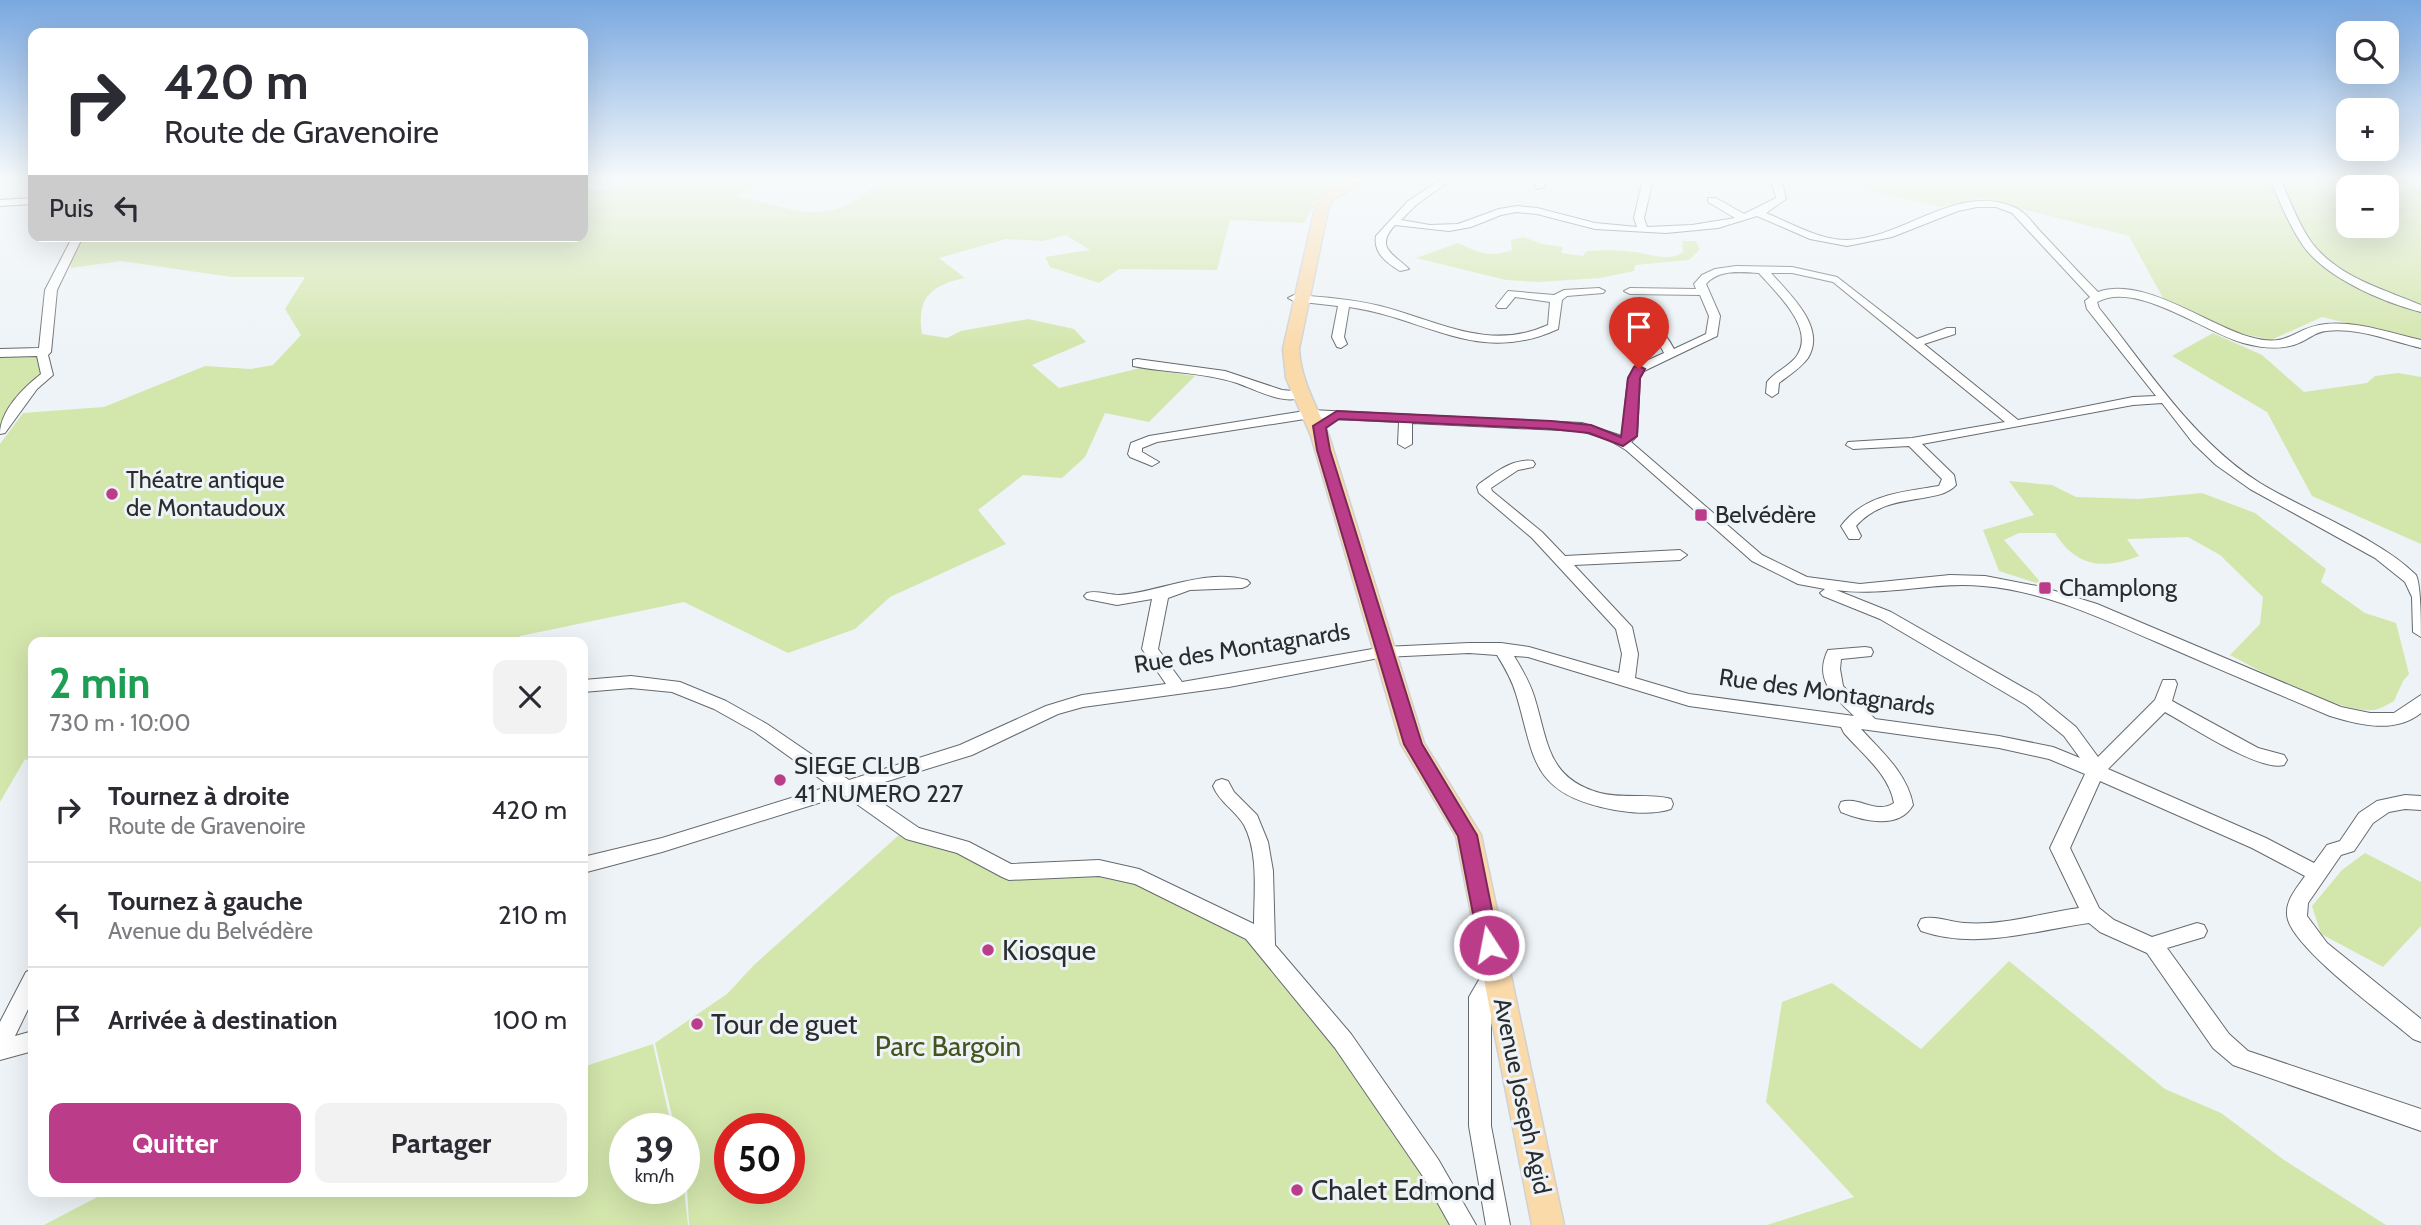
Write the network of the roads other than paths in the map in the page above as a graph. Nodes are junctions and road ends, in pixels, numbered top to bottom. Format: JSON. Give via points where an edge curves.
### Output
{"nodes":[{"id":1,"x":1310,"y":236,"type":"edge"},
{"id":2,"x":1380,"y":236,"type":"edge"},
{"id":3,"x":1814,"y":236,"type":"edge"},
{"id":4,"x":1881,"y":236,"type":"edge"},
{"id":5,"x":2039,"y":236,"type":"edge"},
{"id":6,"x":2303,"y":236,"type":"edge"},
{"id":7,"x":75,"y":242,"type":"edge"},
{"id":8,"x":1404,"y":269,"type":"dead end"},
{"id":9,"x":1763,"y":270,"type":"junction"},
{"id":10,"x":1630,"y":291,"type":"dead end"},
{"id":11,"x":1599,"y":292,"type":"dead end"},
{"id":12,"x":1703,"y":292,"type":"junction"},
{"id":13,"x":2095,"y":296,"type":"junction"},
{"id":14,"x":1298,"y":298,"type":"junction"},
{"id":15,"x":1556,"y":299,"type":"junction"},
{"id":16,"x":1344,"y":303,"type":"junction"},
{"id":17,"x":1502,"y":306,"type":"dead end"},
{"id":18,"x":2421,"y":309,"type":"edge"},
{"id":19,"x":1625,"y":316,"type":"dead end"},
{"id":20,"x":1951,"y":331,"type":"dead end"},
{"id":21,"x":1917,"y":343,"type":"junction"},
{"id":22,"x":1341,"y":344,"type":"dead end"},
{"id":23,"x":2421,"y":344,"type":"edge"},
{"id":24,"x":45,"y":352,"type":"junction"},
{"id":25,"x":0,"y":353,"type":"edge"},
{"id":26,"x":1670,"y":355,"type":"junction"},
{"id":27,"x":1137,"y":363,"type":"dead end"},
{"id":28,"x":1772,"y":393,"type":"dead end"},
{"id":29,"x":1294,"y":395,"type":"junction"},
{"id":30,"x":2164,"y":399,"type":"junction"},
{"id":31,"x":1406,"y":418,"type":"junction"},
{"id":32,"x":1319,"y":423,"type":"junction"},
{"id":33,"x":2014,"y":423,"type":"junction"},
{"id":34,"x":0,"y":430,"type":"edge"},
{"id":35,"x":1623,"y":442,"type":"junction"},
{"id":36,"x":1912,"y":442,"type":"junction"},
{"id":37,"x":1405,"y":444,"type":"dead end"},
{"id":38,"x":1853,"y":446,"type":"dead end"},
{"id":39,"x":1152,"y":462,"type":"dead end"},
{"id":40,"x":1528,"y":464,"type":"dead end"},
{"id":41,"x":1854,"y":536,"type":"dead end"},
{"id":42,"x":1680,"y":555,"type":"dead end"},
{"id":43,"x":1562,"y":561,"type":"junction"},
{"id":44,"x":1802,"y":581,"type":"junction"},
{"id":45,"x":1242,"y":583,"type":"dead end"},
{"id":46,"x":1092,"y":596,"type":"dead end"},
{"id":47,"x":1161,"y":596,"type":"junction"},
{"id":48,"x":2421,"y":632,"type":"edge"},
{"id":49,"x":1501,"y":648,"type":"junction"},
{"id":50,"x":1384,"y":652,"type":"junction"},
{"id":51,"x":1865,"y":652,"type":"dead end"},
{"id":52,"x":1626,"y":681,"type":"junction"},
{"id":53,"x":2169,"y":684,"type":"dead end"},
{"id":54,"x":588,"y":686,"type":"edge"},
{"id":55,"x":1177,"y":687,"type":"junction"},
{"id":56,"x":2421,"y":701,"type":"edge"},
{"id":57,"x":2163,"y":704,"type":"junction"},
{"id":58,"x":1849,"y":722,"type":"junction"},
{"id":59,"x":1870,"y":725,"type":"junction"},
{"id":60,"x":2278,"y":760,"type":"dead end"},
{"id":61,"x":2096,"y":770,"type":"junction"},
{"id":62,"x":844,"y":786,"type":"junction"},
{"id":63,"x":1222,"y":786,"type":"dead end"},
{"id":64,"x":2421,"y":803,"type":"edge"},
{"id":65,"x":1664,"y":804,"type":"dead end"},
{"id":66,"x":1847,"y":807,"type":"dead end"},
{"id":67,"x":588,"y":864,"type":"edge"},
{"id":68,"x":2318,"y":874,"type":"junction"},
{"id":69,"x":2092,"y":915,"type":"junction"},
{"id":70,"x":1928,"y":925,"type":"dead end"},
{"id":71,"x":2197,"y":931,"type":"dead end"},
{"id":72,"x":1265,"y":945,"type":"junction"},
{"id":73,"x":2154,"y":947,"type":"junction"},
{"id":74,"x":1494,"y":972,"type":"junction"},
{"id":75,"x":28,"y":988,"type":"edge"},
{"id":76,"x":2421,"y":1031,"type":"edge"},
{"id":77,"x":28,"y":1042,"type":"edge"},
{"id":78,"x":0,"y":1044,"type":"edge"},
{"id":79,"x":0,"y":1050,"type":"edge"},
{"id":80,"x":2421,"y":1120,"type":"edge"},
{"id":81,"x":1464,"y":1225,"type":"edge"},
{"id":82,"x":1498,"y":1225,"type":"edge"},
{"id":83,"x":1548,"y":1225,"type":"edge"}],
"edges":[{"from":1,"to":14,"type":"main road","name":"Avenue Joseph Agid"},
{"from":2,"to":8,"type":"street","via":[[1391,260]]},
{"from":3,"to":4,"type":"street","via":[[1846,243]]},
{"from":5,"to":13,"type":"street"},
{"from":6,"to":18,"type":"street","via":[[2315,254],[2351,278]]},
{"from":7,"to":24,"type":"street","via":[[51,290]]},
{"from":9,"to":12,"type":"street","via":[[1719,271],[1700,284]]},
{"from":9,"to":21,"type":"street","via":[[1792,270],[1837,280]]},
{"from":9,"to":28,"type":"street","via":[[1804,322],[1807,335],[1804,355],[1773,382]]},
{"from":10,"to":12,"type":"street"},
{"from":11,"to":15,"type":"street","via":[[1564,293]]},
{"from":12,"to":26,"type":"street","via":[[1716,315],[1716,328],[1711,336]]},
{"from":13,"to":23,"type":"street","via":[[2119,293],[2148,299],[2262,343],[2289,343],[2314,329],[2332,327]]},
{"from":13,"to":30,"type":"street","via":[[2093,309]]},
{"from":14,"to":16,"type":"street"},
{"from":14,"to":29,"type":"main road","name":"Avenue Joseph Agid","via":[[1290,368]]},
{"from":15,"to":16,"type":"street","via":[[1554,327],[1513,341],[1470,338],[1412,318]]},
{"from":15,"to":17,"type":"street","via":[[1512,293]]},
{"from":16,"to":22,"type":"street","via":[[1338,337]]},
{"from":19,"to":26,"type":"street","via":[[1644,321],[1664,337]]},
{"from":20,"to":21,"type":"street"},
{"from":21,"to":33,"type":"street"},
{"from":24,"to":25,"type":"street"},
{"from":24,"to":34,"type":"street","via":[[41,354],[47,376],[18,403]]},
{"from":26,"to":35,"type":"street","via":[[1639,369],[1634,378],[1630,436]]},
{"from":27,"to":29,"type":"street","via":[[1225,375]]},
{"from":29,"to":32,"type":"main road","name":"Avenue Joseph Agid"},
{"from":30,"to":33,"type":"street"},
{"from":30,"to":48,"type":"street","via":[[2204,448],[2232,471],[2380,555],[2407,576],[2420,597]]},
{"from":31,"to":32,"type":"street"},
{"from":31,"to":35,"type":"street","via":[[1568,426]]},
{"from":31,"to":37,"type":"street"},
{"from":32,"to":39,"type":"street","via":[[1190,432],[1136,446],[1135,454]]},
{"from":32,"to":50,"type":"main road","name":"Avenue Joseph Agid"},
{"from":33,"to":36,"type":"street"},
{"from":35,"to":44,"type":"street","via":[[1757,558]]},
{"from":36,"to":38,"type":"street"},
{"from":36,"to":41,"type":"street","via":[[1944,471],[1948,485],[1875,502],[1848,526]]},
{"from":40,"to":43,"type":"street","via":[[1489,481],[1486,493]]},
{"from":42,"to":43,"type":"street"},
{"from":43,"to":52,"type":"street","via":[[1624,627],[1630,654]]},
{"from":44,"to":56,"type":"street","via":[[1843,589],[1950,580],[2020,587],[2091,608],[2336,712],[2363,719],[2393,719],[2408,714]]},
{"from":44,"to":61,"type":"street","via":[[1893,620],[2015,691],[2081,743]]},
{"from":45,"to":47,"type":"street","via":[[1195,583]]},
{"from":46,"to":47,"type":"street","via":[[1117,600]]},
{"from":47,"to":55,"type":"street","via":[[1150,649]]},
{"from":49,"to":50,"type":"street","name":"Rue des Montagnards"},
{"from":49,"to":52,"type":"street","name":"Rue des Montagnards","via":[[1558,659]]},
{"from":49,"to":65,"type":"street","via":[[1523,687],[1541,755],[1566,786],[1616,805]]},
{"from":50,"to":55,"type":"street","name":"Rue des Montagnards"},
{"from":50,"to":74,"type":"main road","name":"Avenue Joseph Agid","via":[[1417,754],[1468,835]]},
{"from":51,"to":59,"type":"street","via":[[1834,654],[1829,674],[1834,688]]},
{"from":52,"to":58,"type":"street","name":"Rue des Montagnards","via":[[1689,700]]},
{"from":53,"to":57,"type":"street"},
{"from":54,"to":62,"type":"street","via":[[631,682],[674,686],[761,728]]},
{"from":55,"to":62,"type":"street","name":"Rue des Montagnards","via":[[1052,710],[966,750]]},
{"from":57,"to":60,"type":"street","via":[[2252,753]]},
{"from":57,"to":61,"type":"street"},
{"from":58,"to":59,"type":"street","name":"Rue des Montagnards"},
{"from":58,"to":66,"type":"street","via":[[1850,729],[1897,783],[1904,805],[1892,813],[1864,814]]},
{"from":59,"to":61,"type":"street","name":"Rue des Montagnards","via":[[2053,753]]},
{"from":61,"to":68,"type":"street","name":"Rue des Montagnards","via":[[2259,842]]},
{"from":61,"to":69,"type":"street","via":[[2060,848]]},
{"from":62,"to":67,"type":"street","name":"Rue des Montagnards","via":[[802,803]]},
{"from":62,"to":72,"type":"street","via":[[913,834],[962,847],[1009,872],[1099,868],[1139,877],[1253,933]]},
{"from":63,"to":72,"type":"street","via":[[1225,796],[1243,808],[1261,848],[1266,882]]},
{"from":64,"to":68,"type":"street","via":[[2384,806],[2365,818],[2347,846],[2334,850]]},
{"from":68,"to":76,"type":"street","via":[[2298,901],[2297,918],[2320,949]]},
{"from":69,"to":70,"type":"street","via":[[1992,932],[1952,933]]},
{"from":69,"to":73,"type":"street"},
{"from":71,"to":73,"type":"street"},
{"from":72,"to":81,"type":"street","via":[[1343,1041]]},
{"from":73,"to":80,"type":"street","via":[[2221,1041],[2241,1058]]},
{"from":74,"to":82,"type":"street","via":[[1480,997],[1480,1126]]},
{"from":74,"to":83,"type":"main road","name":"Avenue Joseph Agid"},
{"from":75,"to":78,"type":"street"},
{"from":77,"to":79,"type":"street"}]}
